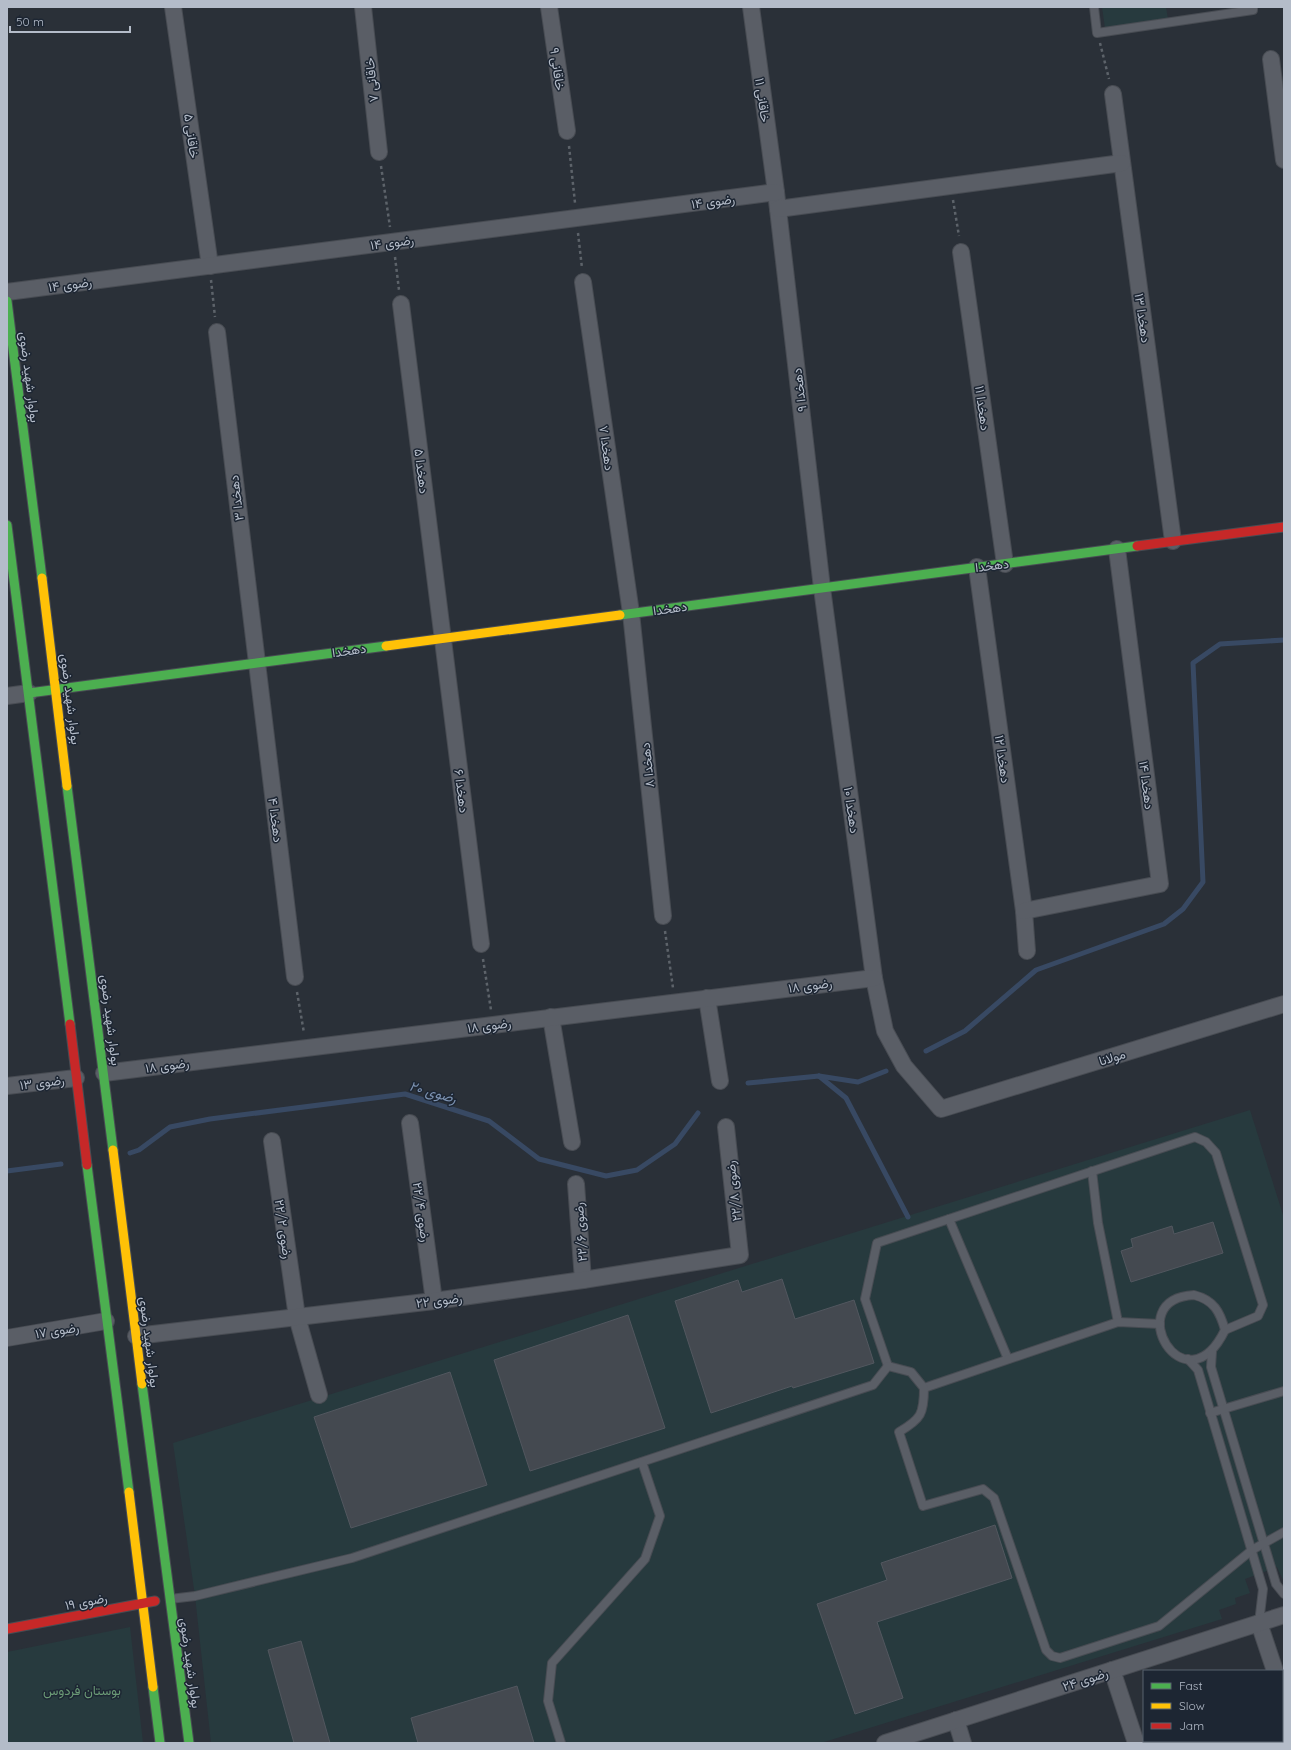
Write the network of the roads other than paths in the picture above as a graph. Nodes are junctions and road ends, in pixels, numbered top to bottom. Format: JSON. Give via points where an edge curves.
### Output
{"nodes":[{"id":1,"x":174,"y":7,"type":"edge"},
{"id":2,"x":363,"y":7,"type":"edge"},
{"id":3,"x":549,"y":7,"type":"edge"},
{"id":4,"x":751,"y":7,"type":"edge"},
{"id":5,"x":1094,"y":7,"type":"edge"},
{"id":6,"x":1253,"y":7,"type":"edge"},
{"id":7,"x":1271,"y":59,"type":"dead end"},
{"id":8,"x":1113,"y":94,"type":"road end"},
{"id":9,"x":567,"y":132,"type":"dead end"},
{"id":10,"x":379,"y":152,"type":"dead end"},
{"id":11,"x":1284,"y":160,"type":"edge"},
{"id":12,"x":1122,"y":163,"type":"junction"},
{"id":13,"x":776,"y":192,"type":"junction"},
{"id":14,"x":778,"y":209,"type":"junction"},
{"id":15,"x":961,"y":252,"type":"road end"},
{"id":16,"x":210,"y":266,"type":"junction"},
{"id":17,"x":583,"y":282,"type":"dead end"},
{"id":18,"x":7,"y":292,"type":"edge"},
{"id":19,"x":7,"y":301,"type":"edge"},
{"id":20,"x":401,"y":304,"type":"dead end"},
{"id":21,"x":217,"y":332,"type":"road end"},
{"id":22,"x":7,"y":525,"type":"edge"},
{"id":23,"x":1284,"y":527,"type":"edge"},
{"id":24,"x":1173,"y":542,"type":"junction"},
{"id":25,"x":1116,"y":549,"type":"junction"},
{"id":26,"x":1005,"y":564,"type":"junction"},
{"id":27,"x":976,"y":567,"type":"junction"},
{"id":28,"x":822,"y":588,"type":"junction"},
{"id":29,"x":631,"y":613,"type":"junction"},
{"id":30,"x":443,"y":638,"type":"junction"},
{"id":31,"x":256,"y":663,"type":"junction"},
{"id":32,"x":57,"y":689,"type":"junction"},
{"id":33,"x":29,"y":694,"type":"junction"},
{"id":34,"x":7,"y":696,"type":"edge"},
{"id":35,"x":1024,"y":911,"type":"junction"},
{"id":36,"x":663,"y":916,"type":"road end"},
{"id":37,"x":481,"y":944,"type":"road end"},
{"id":38,"x":1027,"y":951,"type":"dead end"},
{"id":39,"x":295,"y":977,"type":"road end"},
{"id":40,"x":874,"y":978,"type":"junction"},
{"id":41,"x":707,"y":998,"type":"junction"},
{"id":42,"x":1284,"y":1004,"type":"edge"},
{"id":43,"x":551,"y":1017,"type":"junction"},
{"id":44,"x":104,"y":1073,"type":"junction"},
{"id":45,"x":76,"y":1078,"type":"junction"},
{"id":46,"x":720,"y":1081,"type":"dead end"},
{"id":47,"x":7,"y":1086,"type":"edge"},
{"id":48,"x":941,"y":1109,"type":"joint"},
{"id":49,"x":410,"y":1123,"type":"dead end"},
{"id":50,"x":726,"y":1127,"type":"dead end"},
{"id":51,"x":272,"y":1141,"type":"dead end"},
{"id":52,"x":572,"y":1142,"type":"dead end"},
{"id":53,"x":1092,"y":1171,"type":"junction"},
{"id":54,"x":576,"y":1184,"type":"dead end"},
{"id":55,"x":949,"y":1219,"type":"junction"},
{"id":56,"x":740,"y":1255,"type":"joint"},
{"id":57,"x":583,"y":1280,"type":"junction"},
{"id":58,"x":434,"y":1301,"type":"junction"},
{"id":59,"x":297,"y":1317,"type":"junction"},
{"id":60,"x":106,"y":1322,"type":"junction"},
{"id":61,"x":1118,"y":1322,"type":"junction"},
{"id":62,"x":1160,"y":1324,"type":"junction"},
{"id":63,"x":1225,"y":1330,"type":"junction"},
{"id":64,"x":136,"y":1336,"type":"junction"},
{"id":65,"x":7,"y":1338,"type":"edge"},
{"id":66,"x":1212,"y":1352,"type":"junction"},
{"id":67,"x":1008,"y":1359,"type":"junction"},
{"id":68,"x":1188,"y":1359,"type":"junction"},
{"id":69,"x":888,"y":1366,"type":"junction"},
{"id":70,"x":924,"y":1388,"type":"junction"},
{"id":71,"x":1284,"y":1391,"type":"edge"},
{"id":72,"x":319,"y":1395,"type":"dead end"},
{"id":73,"x":1224,"y":1409,"type":"junction"},
{"id":74,"x":1210,"y":1413,"type":"junction"},
{"id":75,"x":642,"y":1462,"type":"junction"},
{"id":76,"x":1284,"y":1532,"type":"edge"},
{"id":77,"x":1264,"y":1544,"type":"junction"},
{"id":78,"x":1252,"y":1550,"type":"junction"},
{"id":79,"x":1284,"y":1594,"type":"edge"},
{"id":80,"x":169,"y":1599,"type":"junction"},
{"id":81,"x":142,"y":1603,"type":"junction"},
{"id":82,"x":1284,"y":1615,"type":"edge"},
{"id":83,"x":1259,"y":1623,"type":"junction"},
{"id":84,"x":7,"y":1629,"type":"edge"},
{"id":85,"x":1112,"y":1670,"type":"junction"},
{"id":86,"x":1275,"y":1670,"type":"edge"},
{"id":87,"x":956,"y":1720,"type":"junction"},
{"id":88,"x":160,"y":1743,"type":"edge"},
{"id":89,"x":189,"y":1743,"type":"edge"},
{"id":90,"x":561,"y":1743,"type":"edge"},
{"id":91,"x":885,"y":1743,"type":"edge"},
{"id":92,"x":963,"y":1743,"type":"edge"},
{"id":93,"x":1136,"y":1743,"type":"edge"}],
"edges":[{"from":1,"to":16,"type":"street","name":"خاقانی ۵"},
{"from":2,"to":10,"type":"street","name":"خاقانی ۷"},
{"from":3,"to":9,"type":"street","name":"خاقانی ۹"},
{"from":4,"to":13,"type":"street","name":"خاقانی ۱۱"},
{"from":5,"to":6,"type":"lane","via":[[1097,34],[1253,10]]},
{"from":7,"to":11,"type":"street"},
{"from":8,"to":12,"type":"street","name":"دهخدا ۱۳"},
{"from":12,"to":14,"type":"street"},
{"from":12,"to":24,"type":"street","name":"دهخدا ۱۳"},
{"from":13,"to":14,"type":"street","name":"دهخدا ۹"},
{"from":13,"to":16,"type":"street","name":"رضوی ۱۴"},
{"from":14,"to":28,"type":"street","name":"دهخدا ۹"},
{"from":15,"to":26,"type":"street","name":"دهخدا ۱۱"},
{"from":16,"to":18,"type":"street","name":"رضوی ۱۴"},
{"from":17,"to":29,"type":"street","name":"دهخدا ۷"},
{"from":19,"to":32,"type":"street","name":"بولوار شهید رضوی"},
{"from":20,"to":30,"type":"street","name":"دهخدا ۵"},
{"from":21,"to":31,"type":"street","name":"دهخدا ۳"},
{"from":22,"to":33,"type":"street"},
{"from":23,"to":24,"type":"street","name":"دهخدا"},
{"from":24,"to":25,"type":"street","name":"دهخدا"},
{"from":25,"to":26,"type":"street","name":"دهخدا"},
{"from":25,"to":35,"type":"street","name":"دهخدا ۱۴","via":[[1160,884]]},
{"from":26,"to":27,"type":"street","name":"دهخدا"},
{"from":27,"to":28,"type":"street","name":"دهخدا"},
{"from":27,"to":35,"type":"street","name":"دهخدا ۱۲"},
{"from":28,"to":29,"type":"street","name":"دهخدا"},
{"from":28,"to":40,"type":"street","name":"دهخدا ۱۰"},
{"from":29,"to":30,"type":"street","name":"دهخدا"},
{"from":29,"to":36,"type":"street","name":"دهخدا ۸"},
{"from":30,"to":31,"type":"street","name":"دهخدا"},
{"from":30,"to":37,"type":"street","name":"دهخدا ۶"},
{"from":31,"to":32,"type":"street","name":"دهخدا"},
{"from":31,"to":39,"type":"street","name":"دهخدا ۴"},
{"from":32,"to":33,"type":"street","name":"دهخدا"},
{"from":32,"to":44,"type":"street","name":"بولوار شهید رضوی"},
{"from":33,"to":34,"type":"street"},
{"from":33,"to":45,"type":"street"},
{"from":35,"to":38,"type":"street","name":"دهخدا ۱۲"},
{"from":40,"to":41,"type":"street","name":"رضوی ۱۸"},
{"from":40,"to":48,"type":"street","name":"دهخدا ۱۰","via":[[885,1031],[904,1066]]},
{"from":41,"to":43,"type":"street","name":"رضوی ۱۸"},
{"from":41,"to":46,"type":"street"},
{"from":42,"to":48,"type":"street","name":"مولانا"},
{"from":43,"to":44,"type":"street","name":"رضوی ۱۸"},
{"from":43,"to":52,"type":"street"},
{"from":44,"to":64,"type":"street","name":"بولوار شهید رضوی"},
{"from":45,"to":47,"type":"street","name":"رضوی ۱۳"},
{"from":45,"to":60,"type":"street"},
{"from":49,"to":58,"type":"street","name":"رضوی ۲۲/۴"},
{"from":50,"to":56,"type":"street","name":"رضوی ۲۲/۸"},
{"from":51,"to":59,"type":"street","name":"رضوی ۲۲/۲"},
{"from":53,"to":55,"type":"lane"},
{"from":53,"to":61,"type":"lane","via":[[1098,1223]]},
{"from":53,"to":63,"type":"lane","via":[[1196,1137],[1206,1142],[1216,1153],[1263,1305],[1258,1316]]},
{"from":54,"to":57,"type":"street","name":"رضوی ۲۲/۶"},
{"from":55,"to":67,"type":"lane"},
{"from":55,"to":69,"type":"lane","via":[[878,1243],[865,1300]]},
{"from":56,"to":57,"type":"street","name":"رضوی ۲۲"},
{"from":57,"to":58,"type":"street","name":"رضوی ۲۲"},
{"from":58,"to":59,"type":"street","name":"رضوی ۲۲"},
{"from":59,"to":64,"type":"street","name":"رضوی ۲۲"},
{"from":59,"to":72,"type":"street","name":"رضوی ۲۲/۲"},
{"from":60,"to":65,"type":"street","name":"رضوی ۱۷"},
{"from":60,"to":81,"type":"street"},
{"from":61,"to":62,"type":"lane"},
{"from":61,"to":67,"type":"lane"},
{"from":62,"to":63,"type":"lane","via":[[1165,1308],[1171,1302],[1194,1295],[1210,1301],[1216,1307]]},
{"from":62,"to":68,"type":"lane","via":[[1161,1336],[1167,1347],[1176,1355]]},
{"from":63,"to":66,"type":"lane"},
{"from":64,"to":80,"type":"street","name":"بولوار شهید رضوی"},
{"from":66,"to":68,"type":"lane","via":[[1197,1359]]},
{"from":66,"to":73,"type":"lane","via":[[1211,1366]]},
{"from":67,"to":70,"type":"lane"},
{"from":68,"to":74,"type":"lane","via":[[1198,1370]]},
{"from":69,"to":70,"type":"lane","via":[[911,1372]]},
{"from":69,"to":75,"type":"lane","via":[[873,1385]]},
{"from":70,"to":78,"type":"lane","via":[[924,1406],[915,1422],[899,1432],[923,1506],[983,1489],[994,1498],[1046,1650],[1052,1656],[1060,1658],[1159,1626]]},
{"from":71,"to":73,"type":"lane"},
{"from":73,"to":74,"type":"lane"},
{"from":73,"to":77,"type":"lane"},
{"from":74,"to":78,"type":"lane"},
{"from":75,"to":80,"type":"lane","via":[[352,1558],[195,1596]]},
{"from":75,"to":90,"type":"lane","via":[[660,1516],[644,1559],[552,1662],[548,1701]]},
{"from":76,"to":77,"type":"lane"},
{"from":77,"to":78,"type":"lane"},
{"from":77,"to":79,"type":"lane","via":[[1276,1584]]},
{"from":78,"to":83,"type":"lane","via":[[1263,1589]]},
{"from":80,"to":81,"type":"street","name":"رضوی ۱۹"},
{"from":80,"to":89,"type":"street","name":"بولوار شهید رضوی"},
{"from":81,"to":84,"type":"street","name":"رضوی ۱۹"},
{"from":81,"to":88,"type":"street"},
{"from":82,"to":83,"type":"street","name":"رضوی ۲۴"},
{"from":83,"to":85,"type":"street","name":"رضوی ۲۴"},
{"from":83,"to":86,"type":"street"},
{"from":85,"to":87,"type":"street","name":"رضوی ۲۴"},
{"from":85,"to":93,"type":"street"},
{"from":87,"to":91,"type":"street","name":"رضوی ۲۴"},
{"from":87,"to":92,"type":"street"}]}
